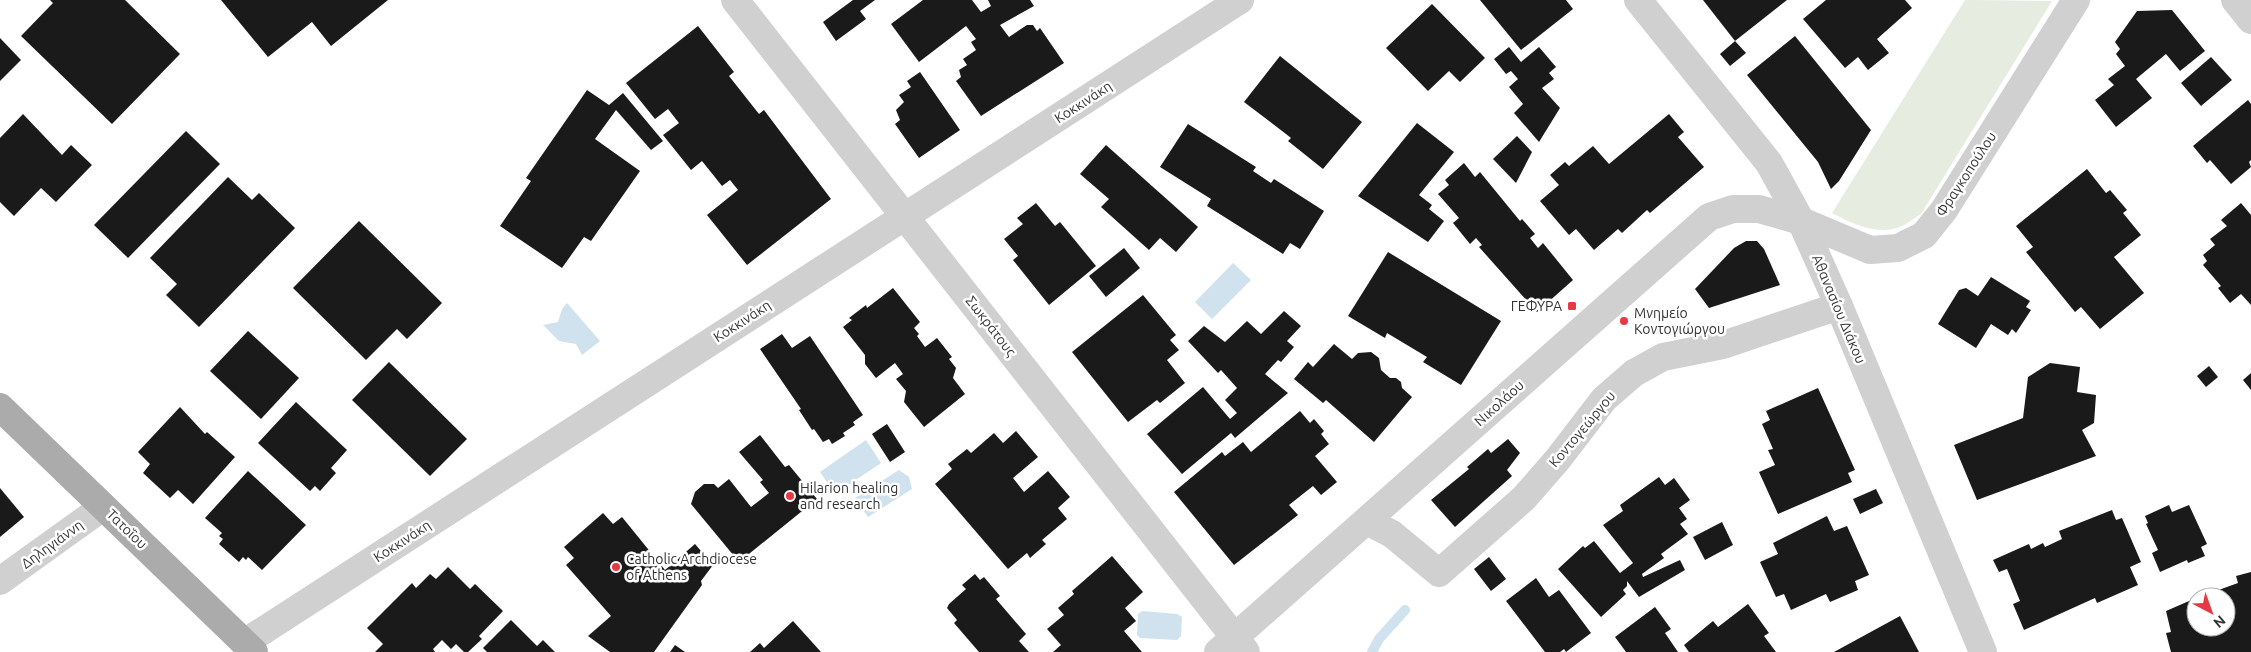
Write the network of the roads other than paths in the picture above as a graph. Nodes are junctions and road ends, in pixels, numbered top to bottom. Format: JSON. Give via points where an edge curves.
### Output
{"nodes":[{"id":1,"x":735,"y":0,"type":"edge"},
{"id":2,"x":1240,"y":0,"type":"edge"},
{"id":3,"x":1638,"y":0,"type":"edge"},
{"id":4,"x":2076,"y":0,"type":"edge"},
{"id":5,"x":2236,"y":0,"type":"edge"},
{"id":6,"x":2251,"y":20,"type":"edge"},
{"id":7,"x":905,"y":216,"type":"junction"},
{"id":8,"x":1801,"y":222,"type":"junction"},
{"id":9,"x":1839,"y":306,"type":"junction"},
{"id":10,"x":0,"y":407,"type":"edge"},
{"id":11,"x":103,"y":507,"type":"junction"},
{"id":12,"x":1367,"y":521,"type":"junction"},
{"id":13,"x":0,"y":581,"type":"edge"},
{"id":14,"x":249,"y":647,"type":"edge"},
{"id":15,"x":1233,"y":647,"type":"edge"},
{"id":16,"x":1984,"y":652,"type":"edge"}],
"edges":[{"from":1,"to":7,"type":"street","name":"Σωκράτους"},
{"from":2,"to":7,"type":"street","name":"Κοκκινάκη"},
{"from":3,"to":8,"type":"street","name":"Αθανασίου Διάκου","via":[[1769,163]]},
{"from":4,"to":8,"type":"street","name":"Φραγκοπούλου","via":[[1944,210],[1924,235],[1898,248],[1870,250]]},
{"from":5,"to":6,"type":"street"},
{"from":7,"to":14,"type":"street","name":"Κοκκινάκη"},
{"from":7,"to":15,"type":"street","name":"Σωκράτους"},
{"from":8,"to":9,"type":"street","name":"Αθανασίου Διάκου"},
{"from":8,"to":12,"type":"street","name":"Νικολάου","via":[[1759,209],[1733,209],[1709,217]]},
{"from":9,"to":12,"type":"street","name":"Κοντογεώργου","via":[[1723,345],[1663,357],[1634,373],[1604,399],[1524,498],[1439,573],[1392,534]]},
{"from":9,"to":16,"type":"street","name":"Αθανασίου Διάκου"},
{"from":10,"to":11,"type":"main road","name":"Τατοΐου"},
{"from":11,"to":13,"type":"street","name":"Δηληγιάννη"},
{"from":11,"to":14,"type":"main road","name":"Τατοΐου"},
{"from":12,"to":15,"type":"street","name":"Νικολάου"}]}
